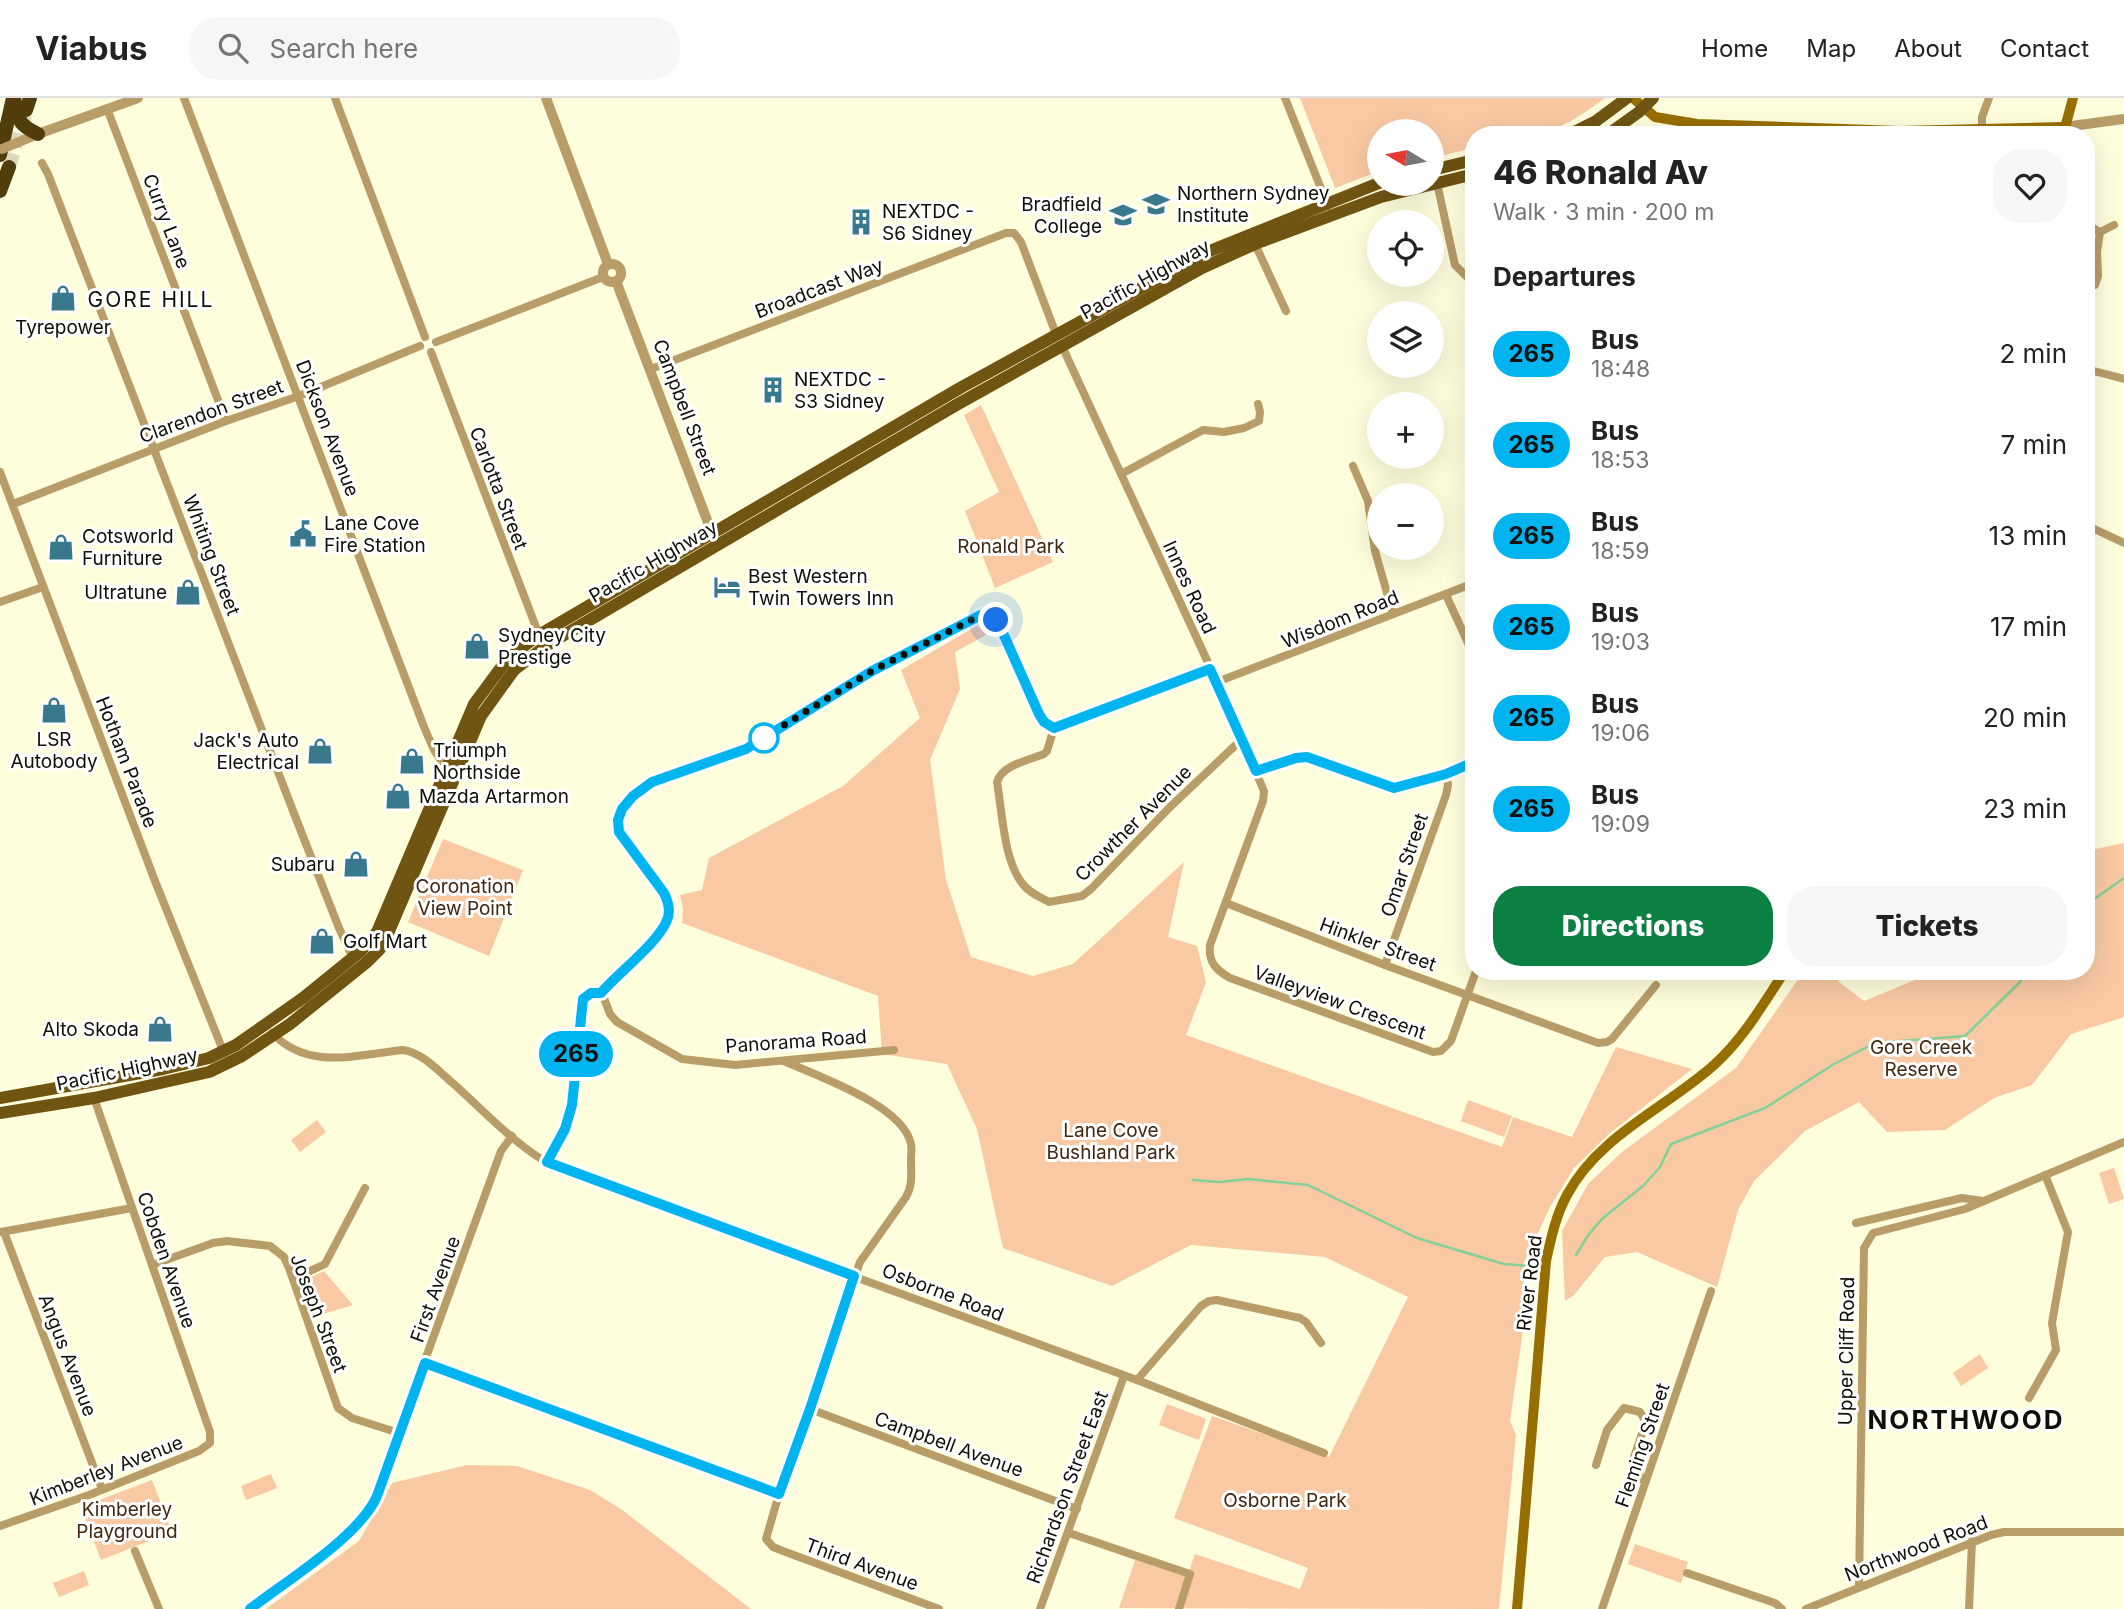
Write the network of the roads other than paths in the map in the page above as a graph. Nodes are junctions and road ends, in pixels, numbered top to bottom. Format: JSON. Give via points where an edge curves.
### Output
{"nodes":[{"id":1,"x":13,"y":98,"type":"edge"},
{"id":2,"x":138,"y":98,"type":"edge"},
{"id":3,"x":184,"y":98,"type":"edge"},
{"id":4,"x":335,"y":98,"type":"edge"},
{"id":5,"x":546,"y":98,"type":"edge"},
{"id":6,"x":1285,"y":98,"type":"edge"},
{"id":7,"x":1627,"y":98,"type":"edge"},
{"id":8,"x":1633,"y":98,"type":"edge"},
{"id":9,"x":1653,"y":98,"type":"edge"},
{"id":10,"x":1989,"y":98,"type":"edge"},
{"id":11,"x":2073,"y":98,"type":"edge"},
{"id":12,"x":1643,"y":108,"type":"junction"},
{"id":13,"x":108,"y":111,"type":"junction"},
{"id":14,"x":2124,"y":119,"type":"edge"},
{"id":15,"x":1586,"y":126,"type":"edge"},
{"id":16,"x":1619,"y":126,"type":"edge"},
{"id":17,"x":1717,"y":126,"type":"edge"},
{"id":18,"x":1982,"y":126,"type":"edge"},
{"id":19,"x":2065,"y":126,"type":"edge"},
{"id":20,"x":2089,"y":126,"type":"edge"},
{"id":21,"x":38,"y":134,"type":"junction"},
{"id":22,"x":3,"y":155,"type":"edge"},
{"id":23,"x":1465,"y":162,"type":"edge"},
{"id":24,"x":42,"y":163,"type":"dead end"},
{"id":25,"x":1444,"y":167,"type":"edge"},
{"id":26,"x":1465,"y":176,"type":"edge"},
{"id":27,"x":1444,"y":181,"type":"edge"},
{"id":28,"x":1367,"y":189,"type":"edge"},
{"id":29,"x":0,"y":191,"type":"edge"},
{"id":30,"x":1385,"y":196,"type":"edge"},
{"id":31,"x":1440,"y":196,"type":"edge"},
{"id":32,"x":1329,"y":209,"type":"junction"},
{"id":33,"x":2114,"y":225,"type":"dead end"},
{"id":34,"x":2095,"y":229,"type":"edge"},
{"id":35,"x":2100,"y":232,"type":"junction"},
{"id":36,"x":1255,"y":244,"type":"junction"},
{"id":37,"x":608,"y":264,"type":"junction"},
{"id":38,"x":1465,"y":275,"type":"edge"},
{"id":39,"x":603,"y":277,"type":"junction"},
{"id":40,"x":616,"y":281,"type":"junction"},
{"id":41,"x":2095,"y":285,"type":"edge"},
{"id":42,"x":1286,"y":311,"type":"dead end"},
{"id":43,"x":425,"y":337,"type":"junction"},
{"id":44,"x":1059,"y":340,"type":"junction"},
{"id":45,"x":436,"y":342,"type":"junction"},
{"id":46,"x":420,"y":346,"type":"junction"},
{"id":47,"x":431,"y":352,"type":"junction"},
{"id":48,"x":651,"y":369,"type":"junction"},
{"id":49,"x":2095,"y":371,"type":"edge"},
{"id":50,"x":2124,"y":379,"type":"edge"},
{"id":51,"x":299,"y":396,"type":"junction"},
{"id":52,"x":1258,"y":404,"type":"dead end"},
{"id":53,"x":226,"y":421,"type":"junction"},
{"id":54,"x":153,"y":448,"type":"junction"},
{"id":55,"x":1353,"y":466,"type":"dead end"},
{"id":56,"x":0,"y":472,"type":"edge"},
{"id":57,"x":1121,"y":474,"type":"junction"},
{"id":58,"x":13,"y":504,"type":"junction"},
{"id":59,"x":2095,"y":529,"type":"edge"},
{"id":60,"x":712,"y":533,"type":"junction"},
{"id":61,"x":2124,"y":543,"type":"edge"},
{"id":62,"x":718,"y":546,"type":"junction"},
{"id":63,"x":43,"y":587,"type":"junction"},
{"id":64,"x":1465,"y":587,"type":"edge"},
{"id":65,"x":1446,"y":594,"type":"junction"},
{"id":66,"x":0,"y":602,"type":"edge"},
{"id":67,"x":1393,"y":614,"type":"junction"},
{"id":68,"x":539,"y":635,"type":"junction"},
{"id":69,"x":1465,"y":636,"type":"edge"},
{"id":70,"x":1210,"y":669,"type":"junction"},
{"id":71,"x":1217,"y":682,"type":"junction"},
{"id":72,"x":1054,"y":728,"type":"junction"},
{"id":73,"x":1242,"y":738,"type":"junction"},
{"id":74,"x":1465,"y":766,"type":"edge"},
{"id":75,"x":446,"y":768,"type":"junction"},
{"id":76,"x":1256,"y":771,"type":"junction"},
{"id":77,"x":1446,"y":774,"type":"junction"},
{"id":78,"x":1226,"y":903,"type":"junction"},
{"id":79,"x":354,"y":958,"type":"junction"},
{"id":80,"x":1212,"y":963,"type":"joint"},
{"id":81,"x":1385,"y":965,"type":"junction"},
{"id":82,"x":1473,"y":980,"type":"edge"},
{"id":83,"x":1778,"y":980,"type":"edge"},
{"id":84,"x":1656,"y":985,"type":"dead end"},
{"id":85,"x":601,"y":993,"type":"junction"},
{"id":86,"x":1468,"y":995,"type":"junction"},
{"id":87,"x":269,"y":1030,"type":"junction"},
{"id":88,"x":894,"y":1050,"type":"dead end"},
{"id":89,"x":225,"y":1057,"type":"junction"},
{"id":90,"x":784,"y":1060,"type":"junction"},
{"id":91,"x":0,"y":1098,"type":"edge"},
{"id":92,"x":94,"y":1098,"type":"junction"},
{"id":93,"x":0,"y":1113,"type":"edge"},
{"id":94,"x":512,"y":1136,"type":"junction"},
{"id":95,"x":2124,"y":1142,"type":"edge"},
{"id":96,"x":547,"y":1162,"type":"junction"},
{"id":97,"x":2045,"y":1175,"type":"junction"},
{"id":98,"x":365,"y":1188,"type":"dead end"},
{"id":99,"x":1983,"y":1201,"type":"junction"},
{"id":100,"x":132,"y":1208,"type":"junction"},
{"id":101,"x":1856,"y":1223,"type":"dead end"},
{"id":102,"x":2,"y":1232,"type":"edge"},
{"id":103,"x":152,"y":1265,"type":"junction"},
{"id":104,"x":854,"y":1276,"type":"junction"},
{"id":105,"x":293,"y":1279,"type":"junction"},
{"id":106,"x":1711,"y":1291,"type":"dead end"},
{"id":107,"x":1321,"y":1343,"type":"dead end"},
{"id":108,"x":425,"y":1363,"type":"junction"},
{"id":109,"x":1124,"y":1376,"type":"junction"},
{"id":110,"x":1137,"y":1380,"type":"junction"},
{"id":111,"x":2029,"y":1398,"type":"dead end"},
{"id":112,"x":810,"y":1409,"type":"junction"},
{"id":113,"x":210,"y":1432,"type":"joint"},
{"id":114,"x":400,"y":1433,"type":"junction"},
{"id":115,"x":1324,"y":1453,"type":"dead end"},
{"id":116,"x":1596,"y":1465,"type":"dead end"},
{"id":117,"x":1646,"y":1481,"type":"junction"},
{"id":118,"x":102,"y":1489,"type":"junction"},
{"id":119,"x":779,"y":1494,"type":"junction"},
{"id":120,"x":1077,"y":1509,"type":"junction"},
{"id":121,"x":0,"y":1526,"type":"edge"},
{"id":122,"x":2124,"y":1532,"type":"edge"},
{"id":123,"x":1069,"y":1533,"type":"junction"},
{"id":124,"x":1972,"y":1541,"type":"junction"},
{"id":125,"x":135,"y":1551,"type":"dead end"},
{"id":126,"x":1687,"y":1573,"type":"dead end"},
{"id":127,"x":1859,"y":1587,"type":"junction"},
{"id":128,"x":159,"y":1609,"type":"edge"},
{"id":129,"x":250,"y":1609,"type":"edge"},
{"id":130,"x":939,"y":1609,"type":"edge"},
{"id":131,"x":1040,"y":1609,"type":"edge"},
{"id":132,"x":1179,"y":1609,"type":"edge"},
{"id":133,"x":1517,"y":1609,"type":"edge"},
{"id":134,"x":1602,"y":1609,"type":"edge"},
{"id":135,"x":1782,"y":1609,"type":"edge"},
{"id":136,"x":1806,"y":1609,"type":"edge"},
{"id":137,"x":1969,"y":1609,"type":"edge"}],
"edges":[{"from":1,"to":21,"type":"highway","bridge":true,"via":[[18,120]]},
{"from":1,"to":22,"type":"highway"},
{"from":2,"to":13,"type":"street"},
{"from":3,"to":51,"type":"street","name":"Dickson Avenue"},
{"from":4,"to":43,"type":"street"},
{"from":5,"to":37,"type":"street"},
{"from":6,"to":32,"type":"street"},
{"from":7,"to":15,"type":"main road"},
{"from":8,"to":12,"type":"main road"},
{"from":9,"to":12,"type":"main road"},
{"from":10,"to":18,"type":"street"},
{"from":11,"to":19,"type":"main road"},
{"from":12,"to":16,"type":"main road"},
{"from":12,"to":17,"type":"main road","via":[[1663,120]]},
{"from":13,"to":21,"type":"street"},
{"from":13,"to":53,"type":"street","name":"Curry Lane"},
{"from":14,"to":20,"type":"street"},
{"from":21,"to":22,"type":"street","bridge":true},
{"from":22,"to":29,"type":"highway"},
{"from":23,"to":25,"type":"main road"},
{"from":24,"to":54,"type":"street","name":"Whiting Street"},
{"from":26,"to":27,"type":"main road","name":"Pacific Highway"},
{"from":28,"to":32,"type":"main road","name":"Pacific Highway"},
{"from":30,"to":32,"type":"main road","name":"Pacific Highway"},
{"from":31,"to":38,"type":"street","via":[[1455,265]]},
{"from":32,"to":36,"type":"main road","name":"Pacific Highway"},
{"from":32,"to":44,"type":"main road","name":"Pacific Highway","via":[[1207,252]]},
{"from":33,"to":35,"type":"street"},
{"from":34,"to":35,"type":"street"},
{"from":35,"to":41,"type":"street"},
{"from":36,"to":42,"type":"street"},
{"from":36,"to":44,"type":"main road","name":"Pacific Highway"},
{"from":37,"to":39,"type":"street"},
{"from":37,"to":40,"type":"street","via":[[621,270]]},
{"from":39,"to":40,"type":"street"},
{"from":39,"to":45,"type":"street"},
{"from":40,"to":48,"type":"street","name":"Campbell Street"},
{"from":43,"to":45,"type":"street"},
{"from":43,"to":46,"type":"street"},
{"from":44,"to":48,"type":"street","name":"Broadcast Way","via":[[1021,242],[1014,233],[1006,233]]},
{"from":44,"to":57,"type":"street","name":"Innes Road"},
{"from":44,"to":60,"type":"main road","name":"Pacific Highway"},
{"from":44,"to":62,"type":"main road","name":"Pacific Highway"},
{"from":45,"to":47,"type":"street"},
{"from":46,"to":47,"type":"street"},
{"from":46,"to":51,"type":"street","name":"Clarendon Street"},
{"from":47,"to":68,"type":"street","name":"Carlotta Street"},
{"from":48,"to":60,"type":"street","name":"Campbell Street"},
{"from":49,"to":50,"type":"street"},
{"from":51,"to":53,"type":"street","name":"Clarendon Street"},
{"from":51,"to":75,"type":"street","name":"Dickson Avenue","via":[[424,727]]},
{"from":52,"to":57,"type":"street","via":[[1259,421],[1224,432],[1203,430]]},
{"from":53,"to":54,"type":"street","name":"Clarendon Street"},
{"from":54,"to":58,"type":"street","name":"Clarendon Street"},
{"from":54,"to":79,"type":"street","name":"Whiting Street"},
{"from":55,"to":67,"type":"street","via":[[1368,501],[1375,551]]},
{"from":56,"to":58,"type":"street","name":"Hotham Parade"},
{"from":57,"to":70,"type":"street","name":"Innes Road"},
{"from":58,"to":63,"type":"street","name":"Hotham Parade"},
{"from":59,"to":61,"type":"street"},
{"from":60,"to":62,"type":"main road","name":"Campbell Street"},
{"from":60,"to":68,"type":"main road","name":"Pacific Highway"},
{"from":62,"to":87,"type":"main road","name":"Pacific Highway","via":[[547,645],[514,670],[476,726],[380,949],[328,994]]},
{"from":63,"to":66,"type":"street"},
{"from":63,"to":89,"type":"street","name":"Hotham Parade"},
{"from":64,"to":65,"type":"street","name":"Wisdom Road"},
{"from":65,"to":67,"type":"street","name":"Wisdom Road"},
{"from":65,"to":69,"type":"street"},
{"from":67,"to":71,"type":"street","name":"Wisdom Road"},
{"from":68,"to":75,"type":"main road","name":"Pacific Highway","via":[[508,658],[486,686]]},
{"from":70,"to":71,"type":"street","name":"Innes Road"},
{"from":70,"to":72,"type":"street"},
{"from":71,"to":73,"type":"street","name":"Innes Road"},
{"from":72,"to":73,"type":"street","name":"Crowther Avenue","via":[[1044,754],[1005,770],[997,782],[1015,869],[1024,886],[1049,902],[1082,896],[1091,889]]},
{"from":72,"to":85,"type":"street","via":[[1039,714],[999,624],[981,615],[872,671],[746,749],[652,782],[625,804],[618,826],[664,893],[669,914],[657,935]]},
{"from":73,"to":76,"type":"street","name":"Innes Road"},
{"from":74,"to":77,"type":"street"},
{"from":75,"to":79,"type":"main road","name":"Pacific Highway","via":[[377,932]]},
{"from":76,"to":77,"type":"street","via":[[1307,757],[1394,788]]},
{"from":76,"to":78,"type":"street","name":"Innes Road","via":[[1263,801]]},
{"from":77,"to":81,"type":"street","name":"Omar Street","via":[[1446,795]]},
{"from":78,"to":80,"type":"street","name":"Innes Road","via":[[1210,945]]},
{"from":78,"to":81,"type":"street","name":"Hinkler Street"},
{"from":79,"to":87,"type":"main road","name":"Pacific Highway"},
{"from":80,"to":86,"type":"street","name":"Valleyview Crescent","via":[[1230,978],[1433,1052],[1451,1041]]},
{"from":81,"to":86,"type":"street","name":"Hinkler Street"},
{"from":82,"to":86,"type":"street"},
{"from":83,"to":133,"type":"main road","name":"River Road","via":[[1726,1053],[1602,1150],[1580,1175],[1559,1212],[1546,1261]]},
{"from":84,"to":86,"type":"street","name":"Hinkler Street","via":[[1616,1035],[1602,1043]]},
{"from":85,"to":90,"type":"street","name":"Panorama Road","via":[[617,1022],[682,1059],[735,1065]]},
{"from":85,"to":96,"type":"street","via":[[583,999],[572,1105]]},
{"from":87,"to":89,"type":"main road","name":"Pacific Highway"},
{"from":87,"to":94,"type":"street","name":"Osborne Road","via":[[291,1049],[317,1058],[413,1052]]},
{"from":88,"to":90,"type":"street","name":"Panorama Road"},
{"from":89,"to":91,"type":"main road","name":"Pacific Highway"},
{"from":89,"to":92,"type":"main road","name":"Pacific Highway","via":[[189,1078]]},
{"from":90,"to":104,"type":"street","via":[[884,1108],[911,1144],[911,1188]]},
{"from":92,"to":93,"type":"main road","name":"Pacific Highway"},
{"from":92,"to":100,"type":"street","name":"Cobden Avenue"},
{"from":94,"to":96,"type":"street","name":"Osborne Road"},
{"from":94,"to":108,"type":"street","name":"First Avenue","via":[[501,1151]]},
{"from":95,"to":97,"type":"street","name":"Upper Cliff Road"},
{"from":96,"to":104,"type":"street","name":"Osborne Road"},
{"from":97,"to":99,"type":"street","name":"Upper Cliff Road"},
{"from":97,"to":111,"type":"street","via":[[2068,1232],[2052,1323],[2056,1350]]},
{"from":98,"to":105,"type":"street","via":[[325,1264]]},
{"from":99,"to":101,"type":"street","name":"Upper Cliff Road","via":[[1962,1198]]},
{"from":99,"to":127,"type":"street","name":"Upper Cliff Road","via":[[1872,1233],[1864,1248]]},
{"from":100,"to":102,"type":"street"},
{"from":100,"to":103,"type":"street","name":"Cobden Avenue"},
{"from":102,"to":118,"type":"street","name":"Angus Avenue"},
{"from":103,"to":105,"type":"street","name":"Joseph Street","via":[[220,1242],[257,1244],[279,1251]]},
{"from":103,"to":113,"type":"street","name":"Cobden Avenue"},
{"from":104,"to":109,"type":"street","name":"Osborne Road"},
{"from":104,"to":112,"type":"street"},
{"from":105,"to":114,"type":"street","name":"Joseph Street","via":[[338,1408],[352,1418]]},
{"from":106,"to":117,"type":"street","name":"Fleming Street"},
{"from":107,"to":110,"type":"street","via":[[1300,1318],[1209,1301]]},
{"from":108,"to":114,"type":"street","name":"First Avenue"},
{"from":108,"to":119,"type":"street"},
{"from":109,"to":110,"type":"street","name":"Osborne Road"},
{"from":109,"to":120,"type":"street","name":"Richardson Street East"},
{"from":110,"to":115,"type":"street","name":"Osborne Road"},
{"from":112,"to":119,"type":"street"},
{"from":112,"to":120,"type":"street","name":"Campbell Avenue"},
{"from":113,"to":118,"type":"street","name":"Kimberley Avenue","via":[[206,1447]]},
{"from":114,"to":129,"type":"street","name":"First Avenue","via":[[367,1515]]},
{"from":116,"to":117,"type":"street","via":[[1607,1430],[1624,1408],[1640,1412],[1646,1422],[1634,1457],[1641,1479]]},
{"from":117,"to":134,"type":"street","name":"Fleming Street"},
{"from":118,"to":121,"type":"street","name":"Kimberley Avenue"},
{"from":119,"to":130,"type":"street","name":"Third Avenue","via":[[766,1539],[773,1547]]},
{"from":120,"to":123,"type":"street","name":"Richardson Street East"},
{"from":122,"to":124,"type":"street","name":"Northwood Road","via":[[2004,1532]]},
{"from":123,"to":131,"type":"street","name":"Richardson Street East"},
{"from":123,"to":132,"type":"street","via":[[1190,1574]]},
{"from":124,"to":127,"type":"street","name":"Northwood Road"},
{"from":124,"to":137,"type":"street"},
{"from":125,"to":128,"type":"street"},
{"from":126,"to":135,"type":"street"},
{"from":127,"to":136,"type":"street","name":"Northwood Road"}]}
